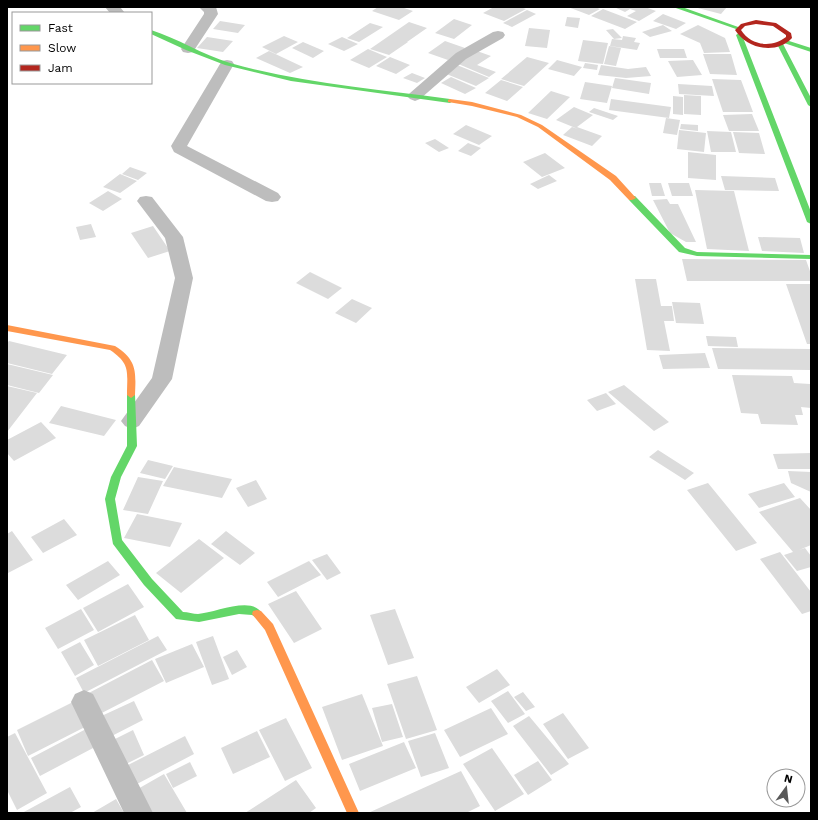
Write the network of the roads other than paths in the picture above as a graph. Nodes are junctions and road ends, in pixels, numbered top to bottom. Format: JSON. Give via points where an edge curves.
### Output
{"nodes":[{"id":1,"x":206,"y":7,"type":"edge"},
{"id":2,"x":676,"y":7,"type":"edge"},
{"id":3,"x":786,"y":30,"type":"junction"},
{"id":4,"x":152,"y":32,"type":"edge"},
{"id":5,"x":739,"y":32,"type":"junction"},
{"id":6,"x":798,"y":34,"type":"dead end"},
{"id":7,"x":498,"y":35,"type":"dead end"},
{"id":8,"x":783,"y":43,"type":"junction"},
{"id":9,"x":188,"y":49,"type":"junction"},
{"id":10,"x":811,"y":50,"type":"edge"},
{"id":11,"x":227,"y":64,"type":"junction"},
{"id":12,"x":415,"y":96,"type":"junction"},
{"id":13,"x":811,"y":105,"type":"edge"},
{"id":14,"x":272,"y":197,"type":"dead end"},
{"id":15,"x":146,"y":201,"type":"dead end"},
{"id":16,"x":811,"y":222,"type":"edge"},
{"id":17,"x":811,"y":257,"type":"edge"},
{"id":18,"x":7,"y":328,"type":"edge"},
{"id":19,"x":132,"y":421,"type":"junction"},
{"id":20,"x":84,"y":702,"type":"dead end"},
{"id":21,"x":139,"y":813,"type":"edge"},
{"id":22,"x":353,"y":813,"type":"edge"}],
"edges":[{"from":1,"to":9,"type":"street","via":[[211,10],[211,14]]},
{"from":2,"to":5,"type":"street"},
{"from":3,"to":5,"type":"street","via":[[764,18],[748,23]]},
{"from":3,"to":6,"type":"street"},
{"from":3,"to":8,"type":"street","via":[[789,38]]},
{"from":4,"to":9,"type":"street"},
{"from":5,"to":8,"type":"street","via":[[749,42],[773,46]]},
{"from":5,"to":16,"type":"street"},
{"from":7,"to":12,"type":"street","via":[[461,56]]},
{"from":8,"to":10,"type":"street"},
{"from":8,"to":13,"type":"street"},
{"from":9,"to":11,"type":"street"},
{"from":11,"to":12,"type":"street","via":[[291,79]]},
{"from":11,"to":14,"type":"street","via":[[179,146],[180,149]]},
{"from":12,"to":17,"type":"street","via":[[472,104],[519,116],[540,126],[613,178],[682,250],[697,254]]},
{"from":15,"to":19,"type":"street","via":[[174,237],[184,278],[162,379]]},
{"from":18,"to":19,"type":"street","via":[[112,348],[124,355],[131,365]]},
{"from":19,"to":22,"type":"street","via":[[132,446],[116,477],[110,499],[116,541],[148,582],[180,616],[199,618],[239,610],[255,611],[269,627]]},
{"from":20,"to":21,"type":"street"}]}
